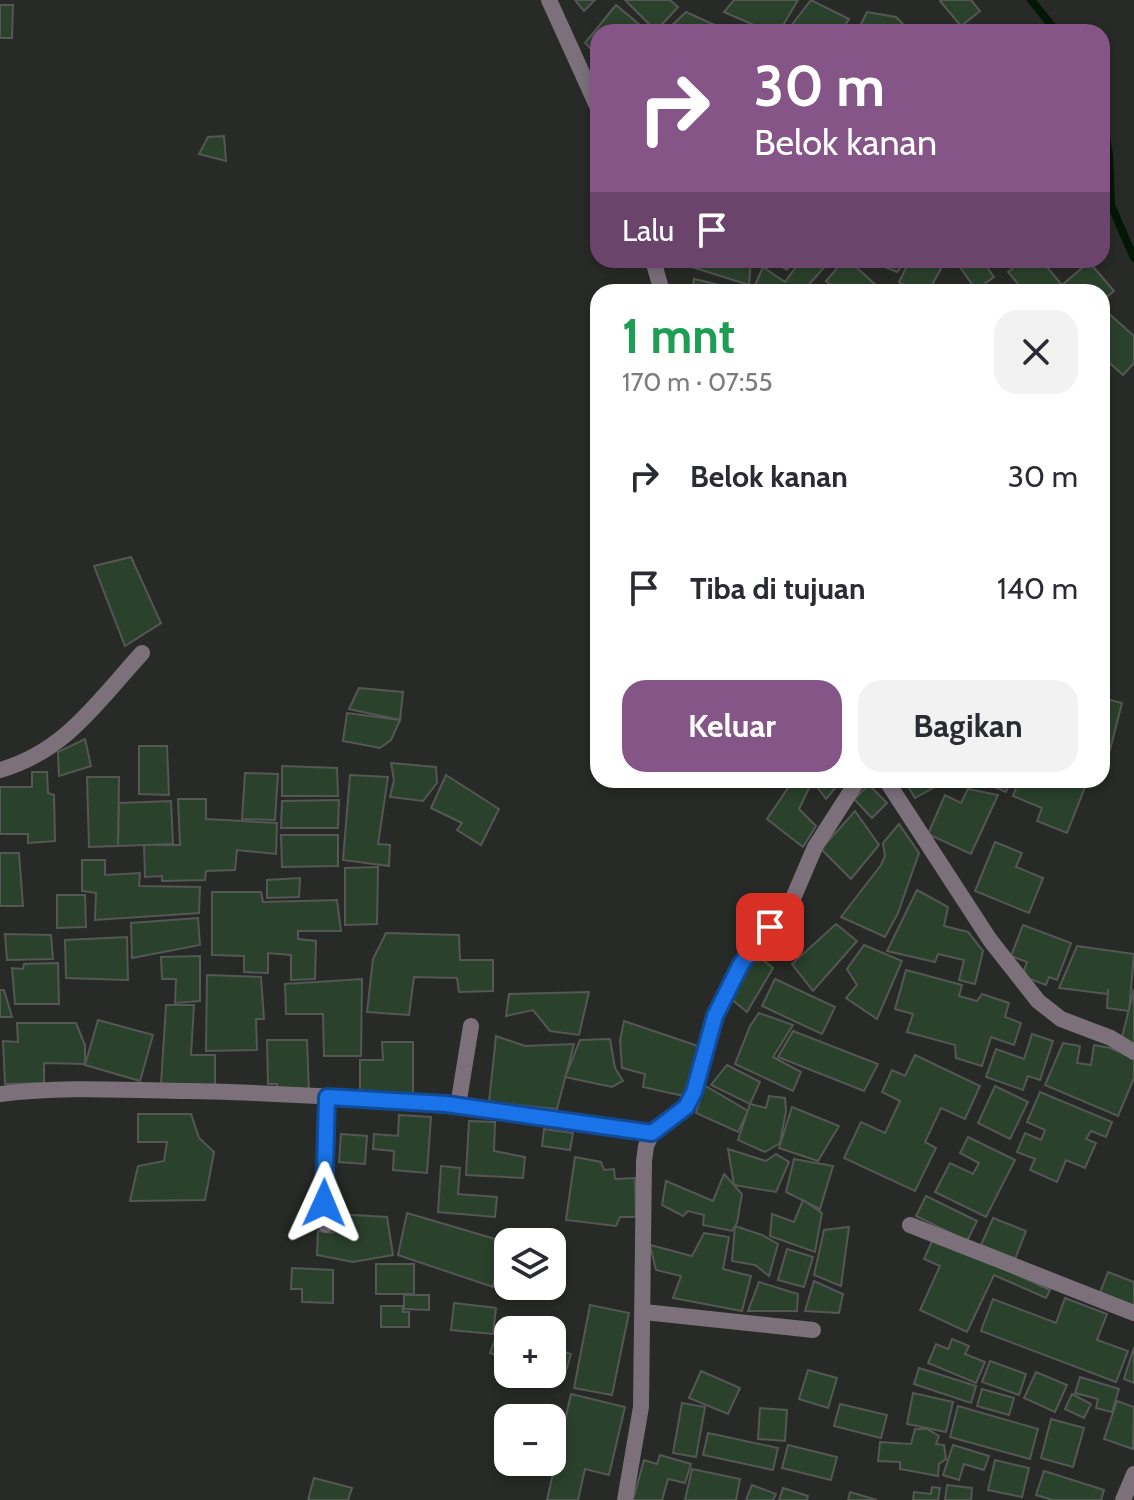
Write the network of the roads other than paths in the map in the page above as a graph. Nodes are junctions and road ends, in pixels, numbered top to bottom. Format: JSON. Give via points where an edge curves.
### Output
{"nodes":[{"id":1,"x":549,"y":0,"type":"edge"},
{"id":2,"x":590,"y":90,"type":"edge"},
{"id":3,"x":142,"y":653,"type":"dead end"},
{"id":4,"x":0,"y":770,"type":"edge"},
{"id":5,"x":853,"y":788,"type":"edge"},
{"id":6,"x":891,"y":788,"type":"edge"},
{"id":7,"x":471,"y":1026,"type":"dead end"},
{"id":8,"x":1134,"y":1052,"type":"edge"},
{"id":9,"x":0,"y":1094,"type":"edge"},
{"id":10,"x":327,"y":1097,"type":"junction"},
{"id":11,"x":458,"y":1106,"type":"junction"},
{"id":12,"x":652,"y":1133,"type":"junction"},
{"id":13,"x":326,"y":1225,"type":"dead end"},
{"id":14,"x":910,"y":1225,"type":"dead end"},
{"id":15,"x":644,"y":1312,"type":"junction"},
{"id":16,"x":1134,"y":1313,"type":"edge"},
{"id":17,"x":813,"y":1330,"type":"dead end"},
{"id":18,"x":1134,"y":1474,"type":"edge"},
{"id":19,"x":625,"y":1500,"type":"edge"},
{"id":20,"x":1123,"y":1500,"type":"edge"}],
"edges":[{"from":1,"to":2,"type":"street"},
{"from":3,"to":4,"type":"street","via":[[51,748]]},
{"from":5,"to":12,"type":"street","via":[[815,847],[791,903],[741,964],[715,1016],[686,1107]]},
{"from":6,"to":8,"type":"street","via":[[990,940],[1038,1001],[1061,1019]]},
{"from":7,"to":11,"type":"street"},
{"from":9,"to":10,"type":"street","via":[[46,1088]]},
{"from":10,"to":11,"type":"street"},
{"from":10,"to":13,"type":"street"},
{"from":11,"to":12,"type":"street"},
{"from":12,"to":15,"type":"street","via":[[644,1161]]},
{"from":14,"to":16,"type":"street"},
{"from":15,"to":17,"type":"street"},
{"from":15,"to":19,"type":"street","via":[[641,1407]]},
{"from":18,"to":20,"type":"street"}]}
